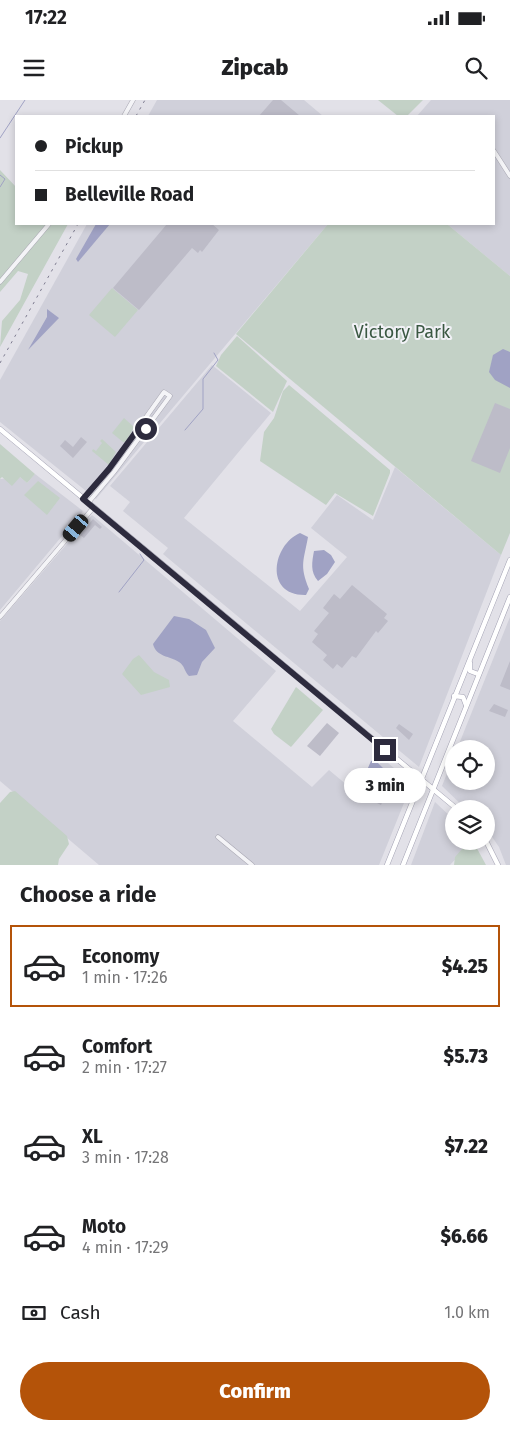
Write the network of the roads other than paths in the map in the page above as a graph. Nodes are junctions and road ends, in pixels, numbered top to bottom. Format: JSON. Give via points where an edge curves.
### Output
{"nodes":[{"id":1,"x":133,"y":100,"type":"edge"},
{"id":2,"x":125,"y":115,"type":"edge"},
{"id":3,"x":495,"y":153,"type":"edge"},
{"id":4,"x":510,"y":176,"type":"edge"},
{"id":5,"x":48,"y":225,"type":"edge"},
{"id":6,"x":0,"y":282,"type":"edge"},
{"id":7,"x":141,"y":425,"type":"junction"},
{"id":8,"x":146,"y":429,"type":"junction"},
{"id":9,"x":0,"y":430,"type":"edge"},
{"id":10,"x":123,"y":450,"type":"junction"},
{"id":11,"x":128,"y":454,"type":"junction"},
{"id":12,"x":109,"y":469,"type":"junction"},
{"id":13,"x":114,"y":472,"type":"junction"},
{"id":14,"x":83,"y":499,"type":"junction"},
{"id":15,"x":88,"y":502,"type":"junction"},
{"id":16,"x":94,"y":507,"type":"junction"},
{"id":17,"x":510,"y":560,"type":"edge"},
{"id":18,"x":510,"y":597,"type":"edge"},
{"id":19,"x":0,"y":616,"type":"edge"},
{"id":20,"x":470,"y":659,"type":"junction"},
{"id":21,"x":478,"y":674,"type":"junction"},
{"id":22,"x":454,"y":696,"type":"junction"},
{"id":23,"x":466,"y":706,"type":"junction"},
{"id":24,"x":421,"y":779,"type":"junction"},
{"id":25,"x":433,"y":789,"type":"junction"},
{"id":26,"x":446,"y":800,"type":"edge"},
{"id":27,"x":218,"y":837,"type":"dead end"},
{"id":28,"x":490,"y":850,"type":"edge"},
{"id":29,"x":252,"y":865,"type":"edge"},
{"id":30,"x":387,"y":865,"type":"edge"},
{"id":31,"x":403,"y":865,"type":"edge"},
{"id":32,"x":498,"y":865,"type":"edge"}],
"edges":[{"from":1,"to":2,"type":"street"},
{"from":3,"to":4,"type":"street"},
{"from":5,"to":6,"type":"street"},
{"from":7,"to":8,"type":"street"},
{"from":7,"to":8,"type":"street","via":[[164,392],[170,396]]},
{"from":7,"to":10,"type":"street"},
{"from":8,"to":11,"type":"street"},
{"from":9,"to":14,"type":"main road"},
{"from":10,"to":11,"type":"street"},
{"from":10,"to":12,"type":"street"},
{"from":11,"to":13,"type":"street"},
{"from":12,"to":13,"type":"street"},
{"from":12,"to":14,"type":"street"},
{"from":13,"to":15,"type":"street"},
{"from":14,"to":15,"type":"main road"},
{"from":15,"to":16,"type":"main road"},
{"from":16,"to":19,"type":"street"},
{"from":16,"to":24,"type":"main road"},
{"from":17,"to":20,"type":"main road"},
{"from":18,"to":21,"type":"main road"},
{"from":20,"to":21,"type":"main road","via":[[470,670]]},
{"from":20,"to":22,"type":"main road"},
{"from":21,"to":23,"type":"main road"},
{"from":22,"to":23,"type":"main road","via":[[463,697]]},
{"from":22,"to":24,"type":"main road"},
{"from":23,"to":25,"type":"main road"},
{"from":24,"to":25,"type":"main road"},
{"from":24,"to":30,"type":"main road"},
{"from":25,"to":26,"type":"main road"},
{"from":25,"to":31,"type":"main road"},
{"from":27,"to":29,"type":"street"},
{"from":28,"to":32,"type":"main road"}]}
